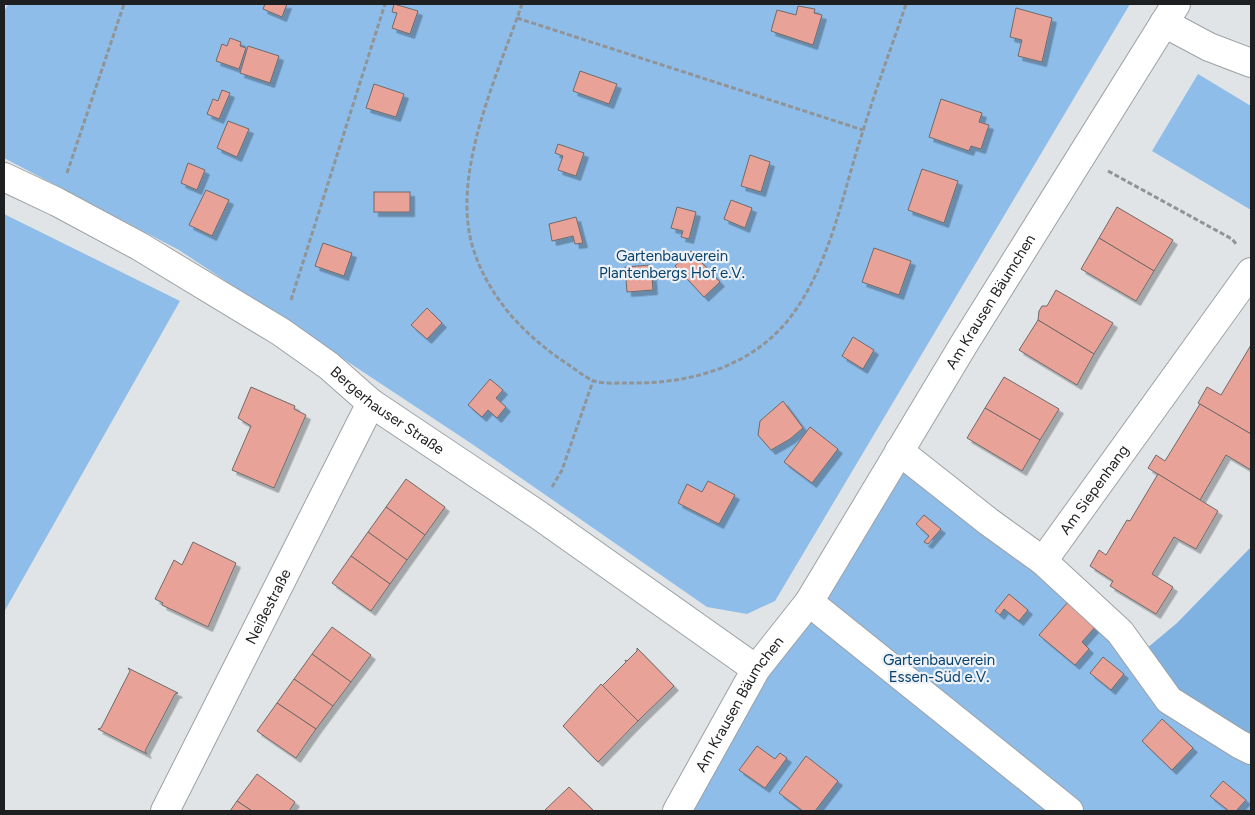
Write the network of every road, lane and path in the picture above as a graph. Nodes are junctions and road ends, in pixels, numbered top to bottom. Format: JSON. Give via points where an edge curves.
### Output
{"nodes":[{"id":1,"x":124,"y":4,"type":"edge"},
{"id":2,"x":385,"y":4,"type":"edge"},
{"id":3,"x":522,"y":4,"type":"edge"},
{"id":4,"x":906,"y":4,"type":"edge"},
{"id":5,"x":1170,"y":14,"type":"edge"},
{"id":6,"x":517,"y":18,"type":"junction"},
{"id":7,"x":1251,"y":62,"type":"edge"},
{"id":8,"x":863,"y":130,"type":"junction"},
{"id":9,"x":1082,"y":156,"type":"junction"},
{"id":10,"x":4,"y":176,"type":"edge"},
{"id":11,"x":56,"y":202,"type":"junction"},
{"id":12,"x":1238,"y":246,"type":"dead end"},
{"id":13,"x":1251,"y":272,"type":"edge"},
{"id":14,"x":281,"y":332,"type":"junction"},
{"id":15,"x":593,"y":381,"type":"junction"},
{"id":16,"x":371,"y":403,"type":"junction"},
{"id":17,"x":900,"y":451,"type":"junction"},
{"id":18,"x":537,"y":514,"type":"junction"},
{"id":19,"x":1043,"y":561,"type":"junction"},
{"id":20,"x":809,"y":602,"type":"junction"},
{"id":21,"x":756,"y":669,"type":"junction"},
{"id":22,"x":1251,"y":750,"type":"edge"},
{"id":23,"x":165,"y":811,"type":"edge"},
{"id":24,"x":677,"y":811,"type":"edge"},
{"id":25,"x":1069,"y":811,"type":"edge"}],
"edges":[{"from":1,"to":11,"type":"path"},
{"from":2,"to":14,"type":"path"},
{"from":3,"to":6,"type":"path"},
{"from":4,"to":8,"type":"path"},
{"from":5,"to":7,"type":"street","via":[[1209,47]]},
{"from":5,"to":9,"type":"street","name":"Am Krausen Bäumchen"},
{"from":6,"to":8,"type":"path"},
{"from":6,"to":15,"type":"path","via":[[478,132],[468,178],[468,215],[473,248],[490,287],[519,326]]},
{"from":8,"to":15,"type":"path","via":[[822,263],[788,320],[765,342],[739,360],[699,377],[657,383]]},
{"from":9,"to":12,"type":"path","via":[[1232,239]]},
{"from":9,"to":17,"type":"street","name":"Am Krausen Bäumchen"},
{"from":10,"to":11,"type":"street","name":"Bergerhauser Straße"},
{"from":11,"to":14,"type":"street","name":"Bergerhauser Straße","via":[[138,246]]},
{"from":13,"to":19,"type":"street","name":"Am Siepenhang"},
{"from":14,"to":16,"type":"street","name":"Bergerhauser Straße","via":[[329,366]]},
{"from":15,"to":18,"type":"path","via":[[562,470]]},
{"from":16,"to":18,"type":"street","name":"Bergerhauser Straße"},
{"from":16,"to":23,"type":"street","name":"Neißestraße"},
{"from":17,"to":19,"type":"street"},
{"from":17,"to":20,"type":"street","name":"Am Krausen Bäumchen"},
{"from":18,"to":21,"type":"street","name":"Bergerhauser Straße"},
{"from":19,"to":22,"type":"street","via":[[1120,632],[1169,700]]},
{"from":20,"to":21,"type":"street","name":"Am Krausen Bäumchen"},
{"from":20,"to":25,"type":"street"},
{"from":21,"to":24,"type":"street","name":"Am Krausen Bäumchen"}]}
